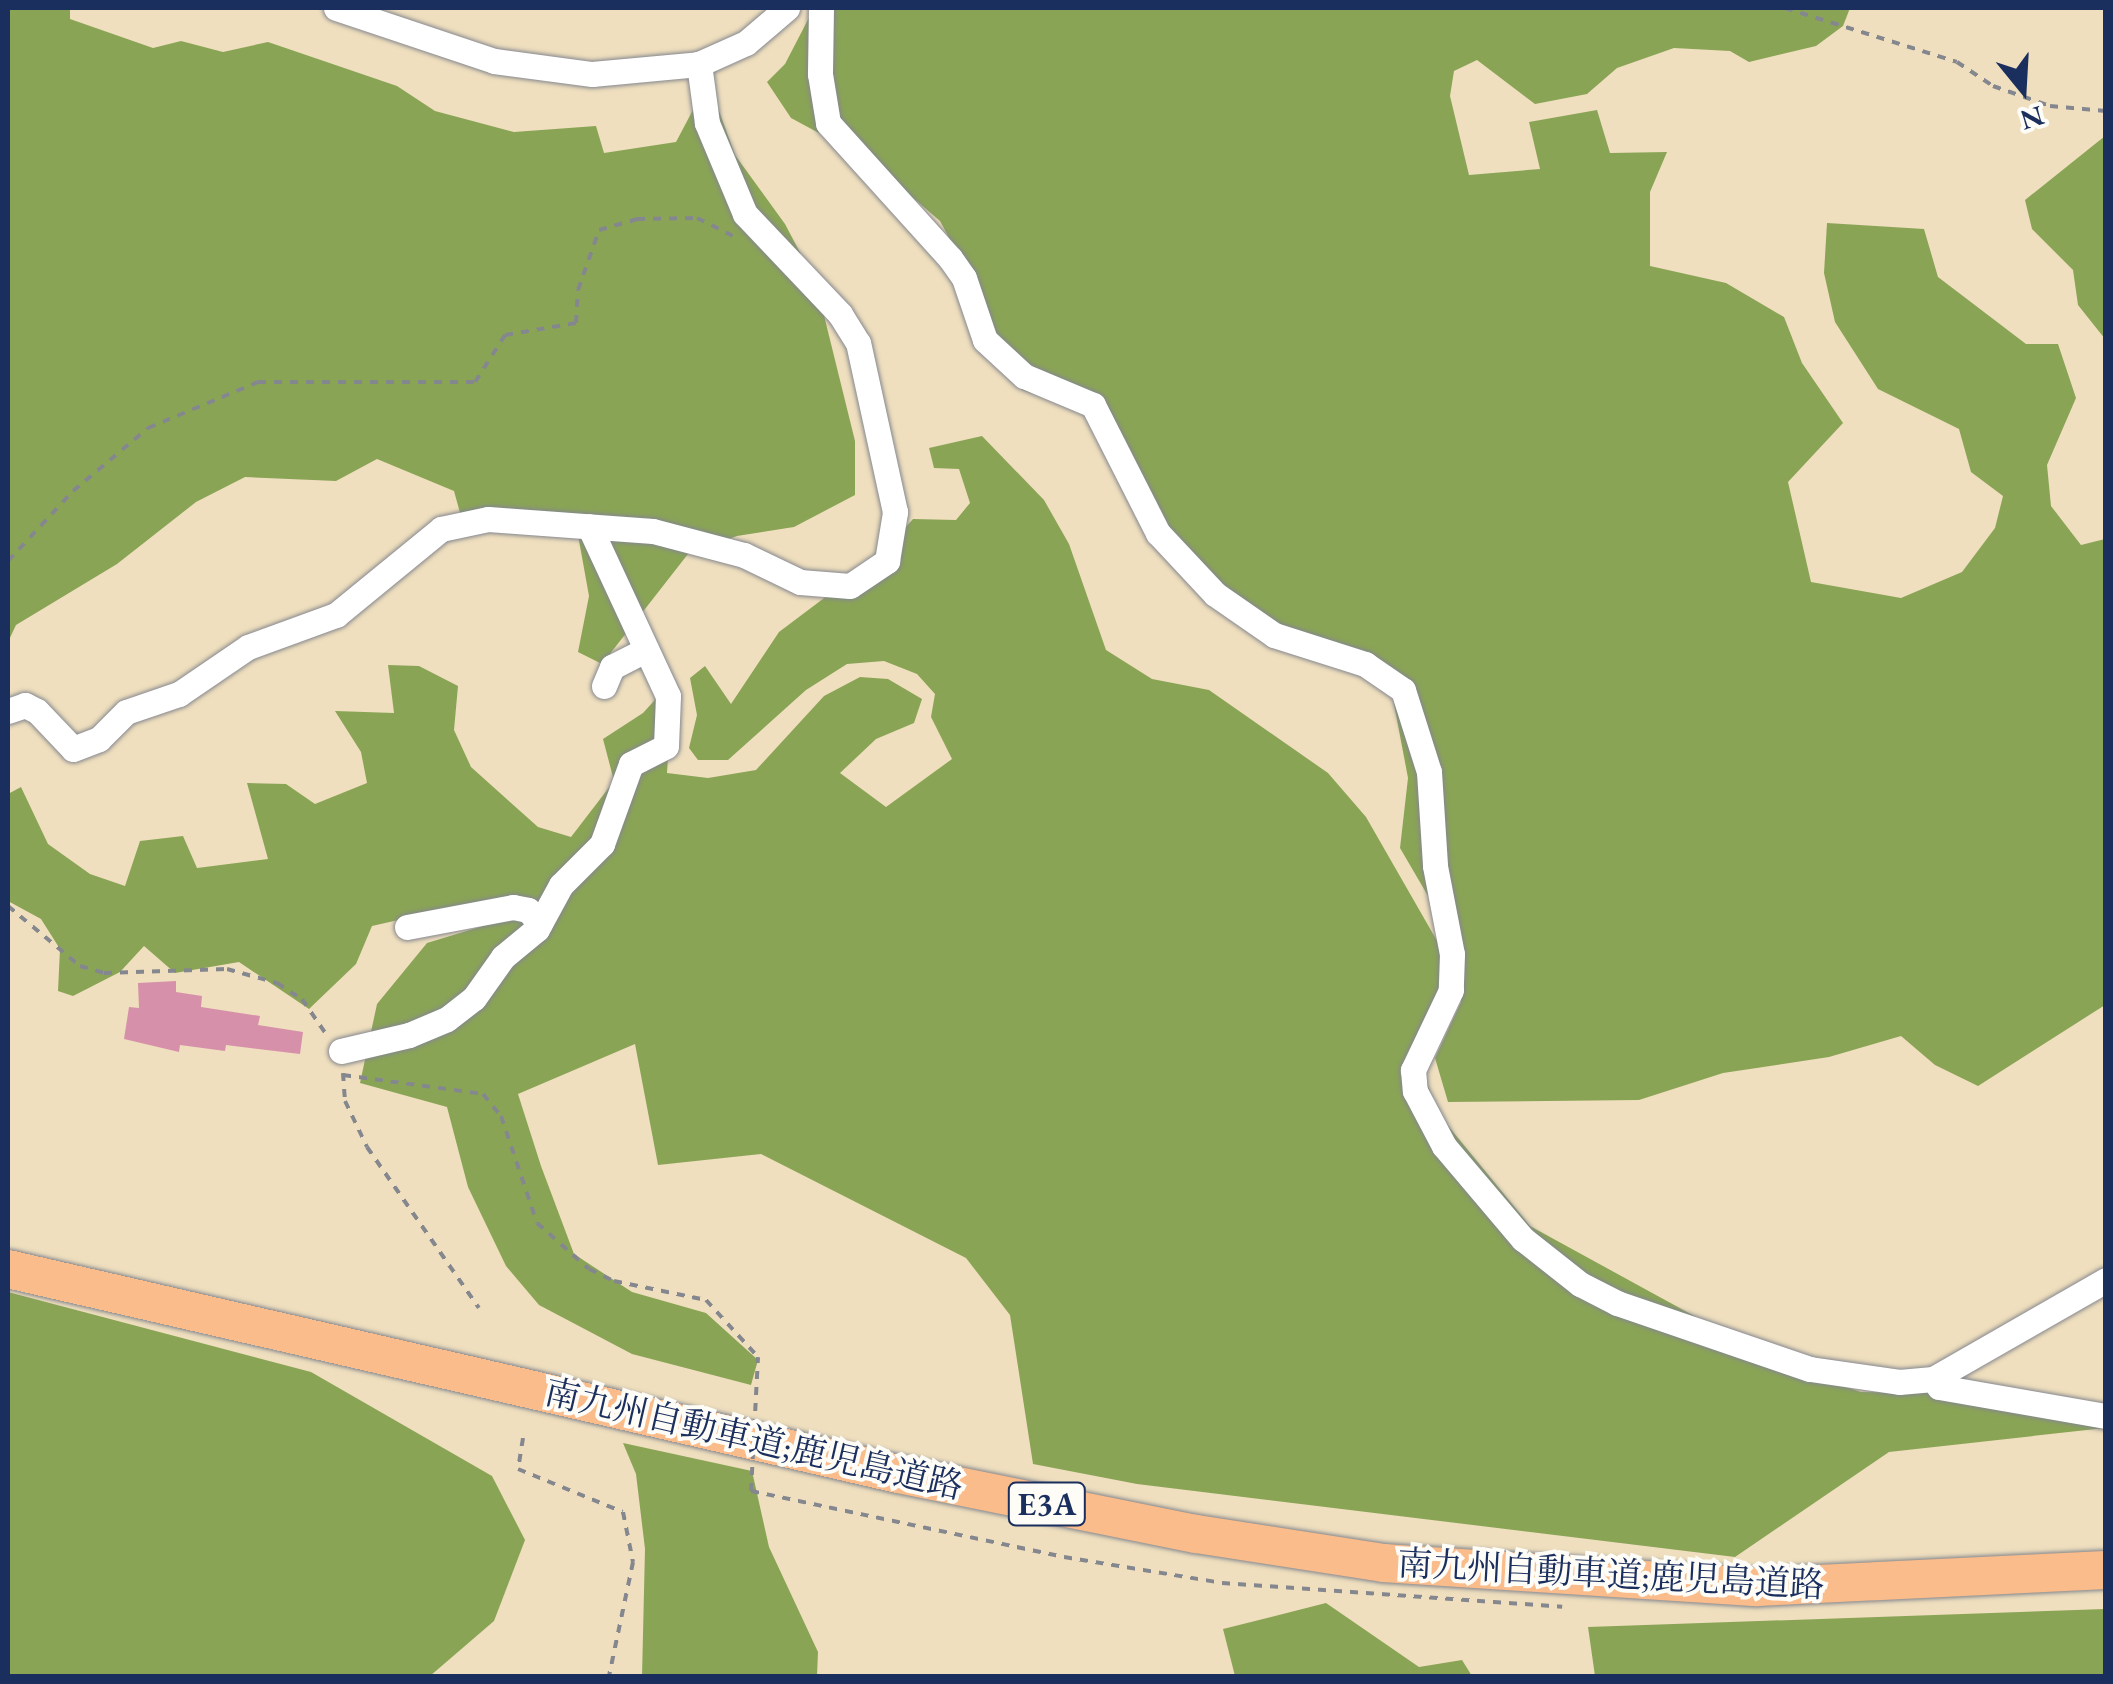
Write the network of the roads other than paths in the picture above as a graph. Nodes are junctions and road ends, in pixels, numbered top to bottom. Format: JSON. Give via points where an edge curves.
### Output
{"nodes":[{"id":1,"x":336,"y":8,"type":"edge"},
{"id":2,"x":787,"y":8,"type":"edge"},
{"id":3,"x":820,"y":8,"type":"edge"},
{"id":4,"x":699,"y":64,"type":"junction"},
{"id":5,"x":590,"y":526,"type":"junction"},
{"id":6,"x":645,"y":650,"type":"junction"},
{"id":7,"x":604,"y":686,"type":"dead end"},
{"id":8,"x":8,"y":711,"type":"edge"},
{"id":9,"x":540,"y":924,"type":"junction"},
{"id":10,"x":407,"y":927,"type":"dead end"},
{"id":11,"x":342,"y":1063,"type":"road end"},
{"id":12,"x":8,"y":1270,"type":"edge"},
{"id":13,"x":2106,"y":1280,"type":"edge"},
{"id":14,"x":1933,"y":1379,"type":"junction"},
{"id":15,"x":2106,"y":1416,"type":"edge"},
{"id":16,"x":2106,"y":1570,"type":"edge"}],
"edges":[{"from":1,"to":4,"type":"street","via":[[544,72]]},
{"from":2,"to":4,"type":"street","via":[[746,44]]},
{"from":3,"to":14,"type":"street","via":[[828,123],[950,258],[964,278],[985,340],[1024,376],[1093,405],[1158,533],[1215,594],[1274,635],[1348,657],[1393,677],[1403,690],[1429,772],[1434,866],[1452,954],[1451,990],[1412,1070],[1426,1119],[1444,1146],[1523,1239],[1580,1284],[1617,1303],[1810,1370],[1900,1382]]},
{"from":4,"to":5,"type":"street","via":[[721,168],[744,214],[840,314],[858,343],[895,512],[887,561],[850,586],[800,582],[744,555],[654,531]]},
{"from":5,"to":6,"type":"street"},
{"from":5,"to":8,"type":"street","via":[[488,519],[441,529],[336,615],[248,647],[179,694],[126,712],[99,739],[74,749],[38,711],[24,705]]},
{"from":6,"to":7,"type":"street","via":[[612,667]]},
{"from":6,"to":9,"type":"street","via":[[668,696],[666,746],[631,764],[602,844],[560,885]]},
{"from":9,"to":10,"type":"street","via":[[528,910],[514,907]]},
{"from":9,"to":11,"type":"street","via":[[448,1020]]},
{"from":12,"to":16,"type":"highway","name":"南九州自動車道;鹿児島道路","number":"E3A","via":[[898,1474],[1196,1534],[1383,1563],[1757,1587]]},
{"from":13,"to":14,"type":"street"},
{"from":14,"to":15,"type":"street","via":[[1939,1387]]}]}
